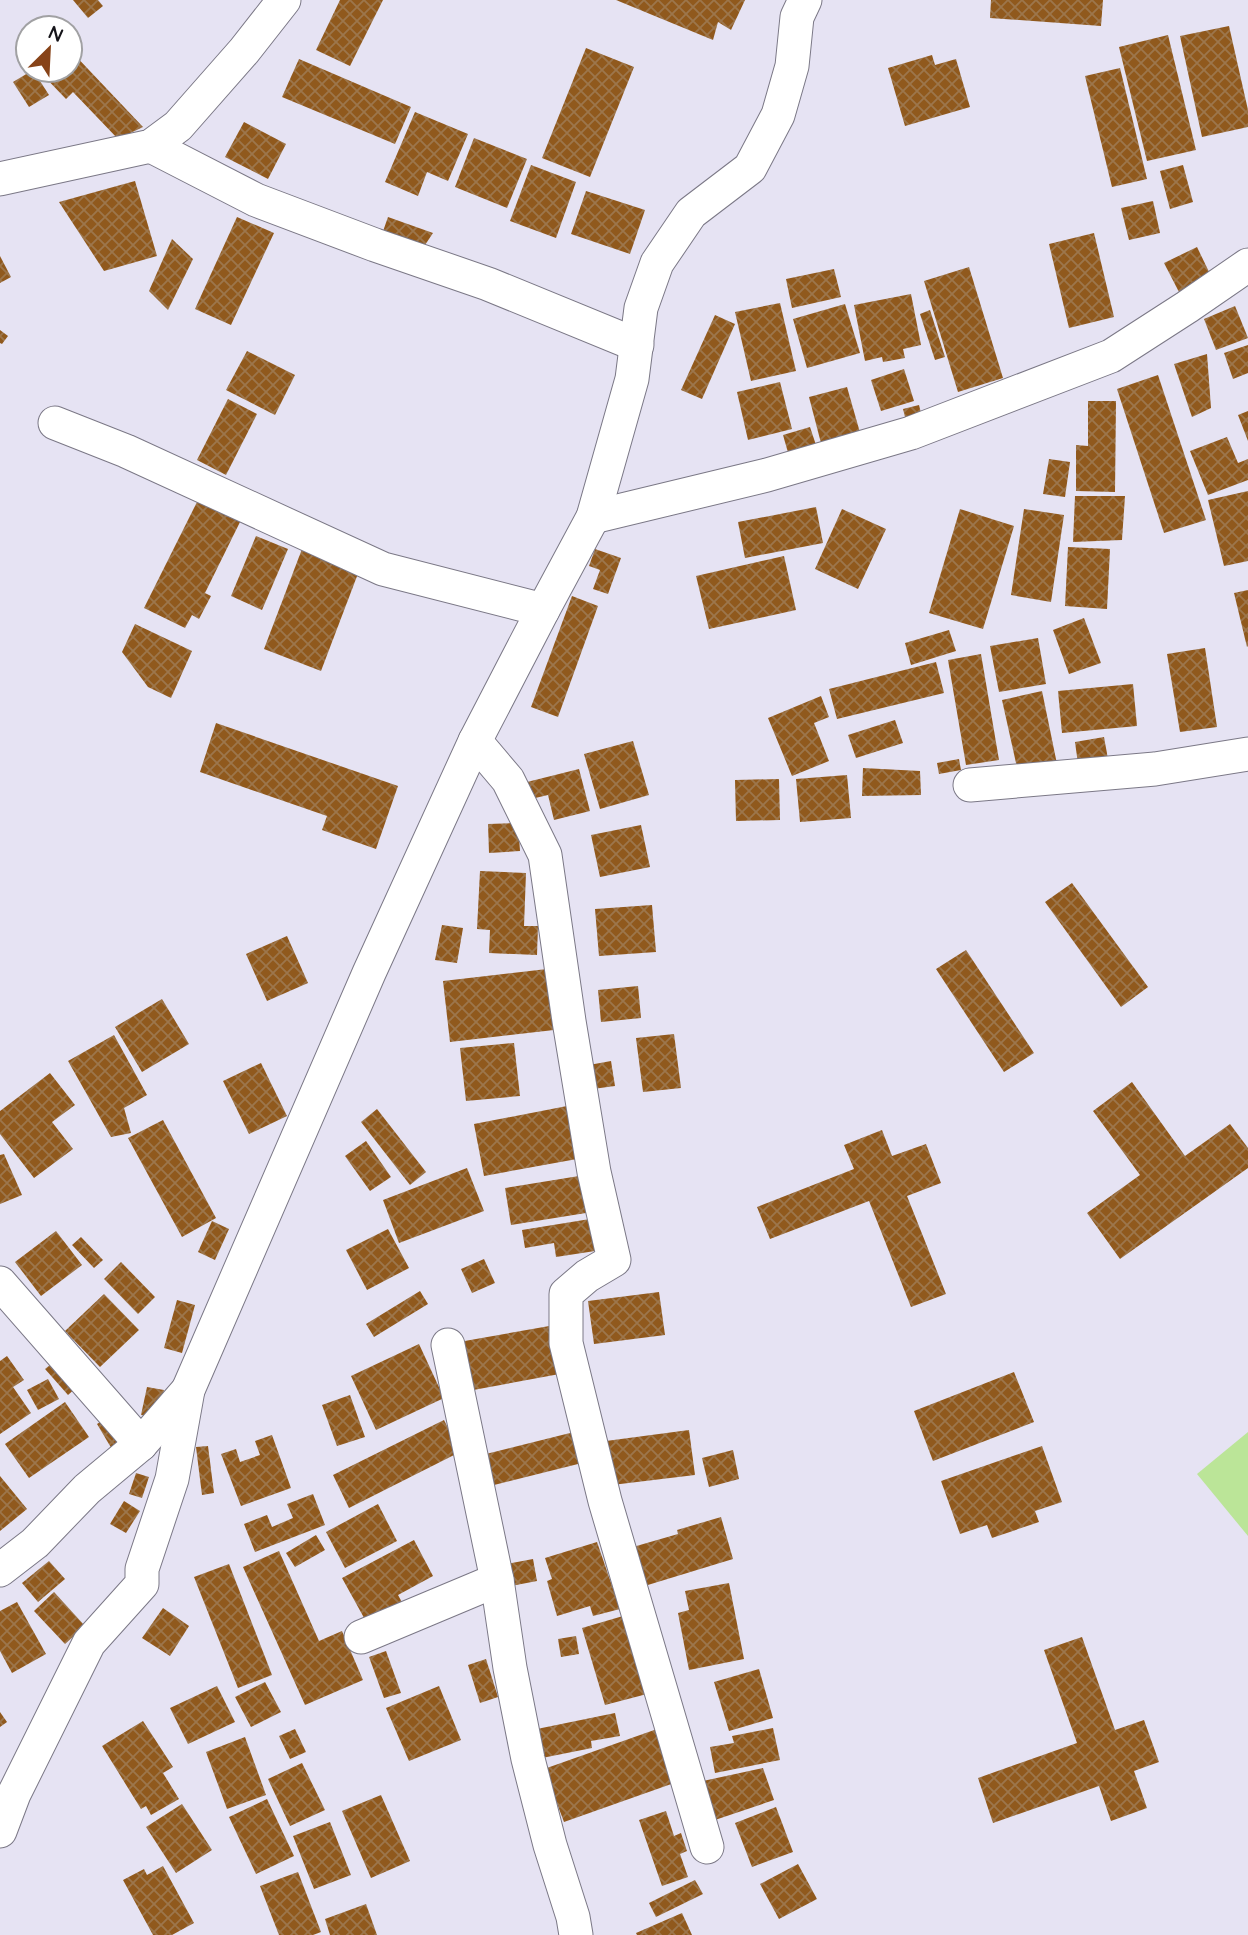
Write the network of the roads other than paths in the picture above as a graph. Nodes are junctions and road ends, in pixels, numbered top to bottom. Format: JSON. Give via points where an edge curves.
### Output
{"nodes":[{"id":1,"x":284,"y":0,"type":"edge"},
{"id":2,"x":805,"y":0,"type":"edge"},
{"id":3,"x":151,"y":146,"type":"junction"},
{"id":4,"x":0,"y":179,"type":"edge"},
{"id":5,"x":1248,"y":265,"type":"edge"},
{"id":6,"x":636,"y":345,"type":"junction"},
{"id":7,"x":55,"y":423,"type":"dead end"},
{"id":8,"x":593,"y":517,"type":"junction"},
{"id":9,"x":542,"y":610,"type":"junction"},
{"id":10,"x":475,"y":741,"type":"junction"},
{"id":11,"x":1248,"y":754,"type":"edge"},
{"id":12,"x":970,"y":785,"type":"dead end"},
{"id":13,"x":0,"y":1283,"type":"edge"},
{"id":14,"x":448,"y":1345,"type":"dead end"},
{"id":15,"x":188,"y":1390,"type":"junction"},
{"id":16,"x":141,"y":1444,"type":"junction"},
{"id":17,"x":0,"y":1570,"type":"edge"},
{"id":18,"x":497,"y":1580,"type":"junction"},
{"id":19,"x":362,"y":1637,"type":"dead end"},
{"id":20,"x":0,"y":1831,"type":"edge"},
{"id":21,"x":707,"y":1847,"type":"dead end"},
{"id":22,"x":576,"y":1935,"type":"edge"}],
"edges":[{"from":1,"to":3,"type":"street","via":[[178,126]]},
{"from":2,"to":6,"type":"street","via":[[797,17],[792,66],[778,115],[750,168],[691,213],[657,263]]},
{"from":3,"to":4,"type":"street"},
{"from":3,"to":6,"type":"street","via":[[256,200],[488,284]]},
{"from":5,"to":8,"type":"street","via":[[1111,356],[911,433],[767,475]]},
{"from":6,"to":8,"type":"street","via":[[632,380]]},
{"from":7,"to":9,"type":"street","via":[[383,569]]},
{"from":8,"to":9,"type":"street"},
{"from":9,"to":10,"type":"street"},
{"from":10,"to":15,"type":"street"},
{"from":10,"to":21,"type":"street","via":[[508,780],[545,855],[594,1172],[614,1260],[566,1294],[566,1343],[605,1501]]},
{"from":11,"to":12,"type":"street","via":[[1155,769]]},
{"from":13,"to":16,"type":"street"},
{"from":14,"to":18,"type":"street"},
{"from":15,"to":16,"type":"street"},
{"from":15,"to":20,"type":"street","via":[[173,1479],[142,1569],[142,1584],[89,1643]]},
{"from":16,"to":17,"type":"street"},
{"from":18,"to":19,"type":"street"},
{"from":18,"to":22,"type":"street","via":[[528,1759]]}]}
